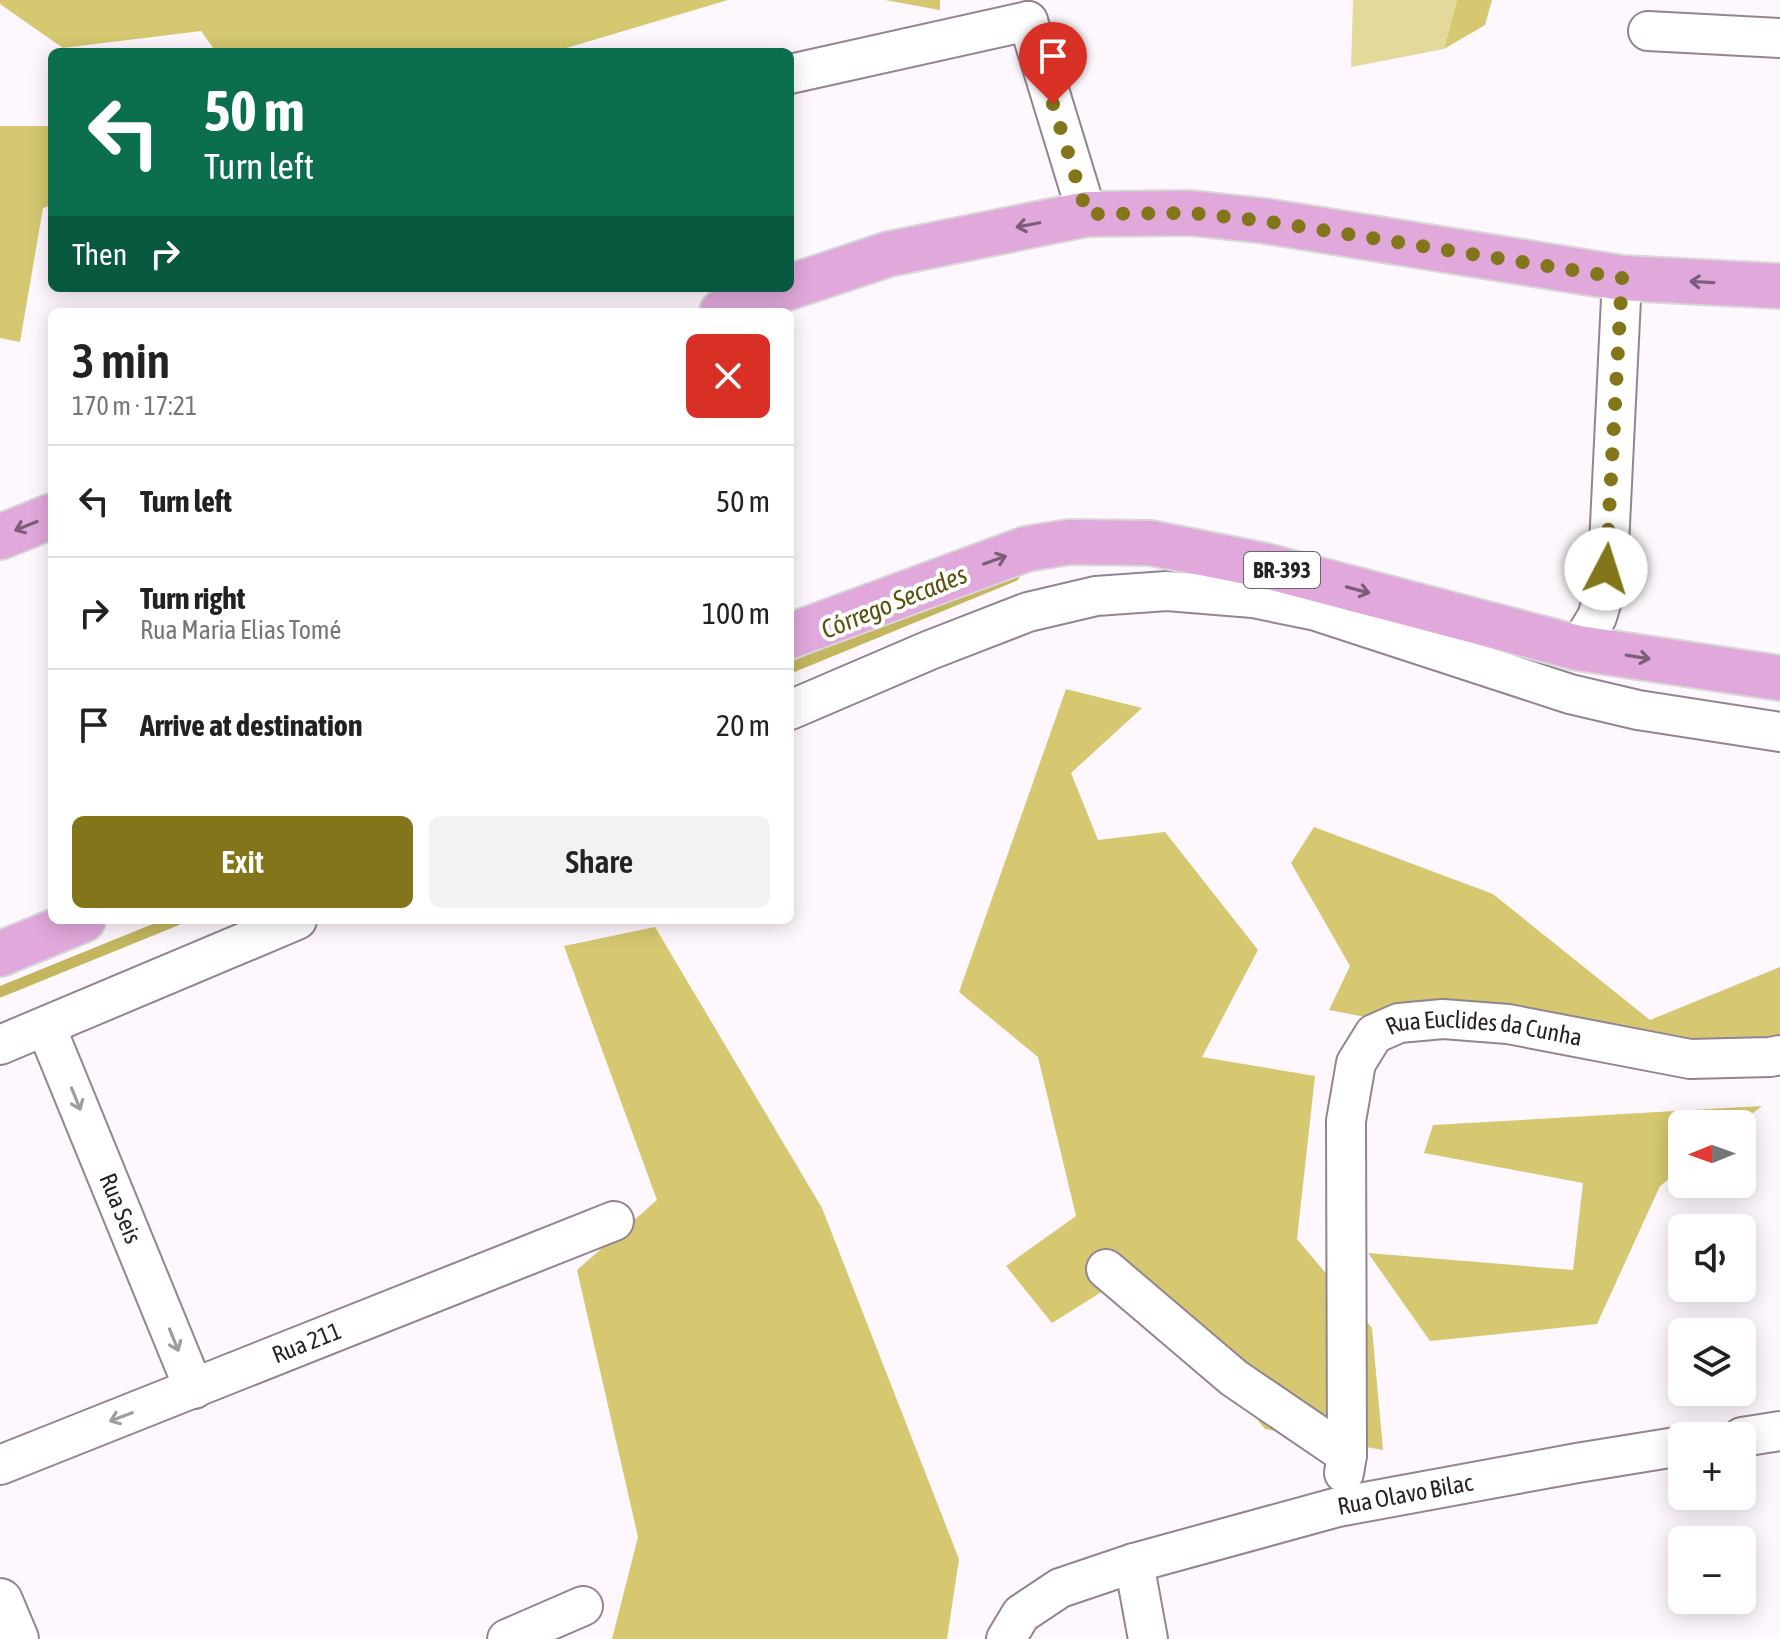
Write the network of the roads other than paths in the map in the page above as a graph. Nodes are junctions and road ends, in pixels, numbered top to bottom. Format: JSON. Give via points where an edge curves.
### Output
{"nodes":[{"id":1,"x":1033,"y":10,"type":"edge"},
{"id":2,"x":1648,"y":31,"type":"dead end"},
{"id":3,"x":1780,"y":38,"type":"edge"},
{"id":4,"x":794,"y":73,"type":"edge"},
{"id":5,"x":1087,"y":214,"type":"junction"},
{"id":6,"x":1622,"y":278,"type":"junction"},
{"id":7,"x":794,"y":285,"type":"edge"},
{"id":8,"x":1780,"y":286,"type":"edge"},
{"id":9,"x":775,"y":292,"type":"edge"},
{"id":10,"x":733,"y":308,"type":"edge"},
{"id":11,"x":48,"y":518,"type":"edge"},
{"id":12,"x":0,"y":537,"type":"edge"},
{"id":13,"x":794,"y":635,"type":"edge"},
{"id":14,"x":1578,"y":648,"type":"junction"},
{"id":15,"x":1780,"y":678,"type":"edge"},
{"id":16,"x":794,"y":708,"type":"edge"},
{"id":17,"x":1780,"y":732,"type":"edge"},
{"id":18,"x":70,"y":924,"type":"edge"},
{"id":19,"x":288,"y":924,"type":"edge"},
{"id":20,"x":3,"y":945,"type":"edge"},
{"id":21,"x":46,"y":1027,"type":"junction"},
{"id":22,"x":0,"y":1045,"type":"edge"},
{"id":23,"x":1780,"y":1055,"type":"edge"},
{"id":24,"x":614,"y":1221,"type":"dead end"},
{"id":25,"x":1106,"y":1269,"type":"dead end"},
{"id":26,"x":194,"y":1389,"type":"junction"},
{"id":27,"x":1780,"y":1431,"type":"edge"},
{"id":28,"x":1756,"y":1435,"type":"edge"},
{"id":29,"x":1668,"y":1448,"type":"edge"},
{"id":30,"x":1347,"y":1455,"type":"junction"},
{"id":31,"x":0,"y":1465,"type":"edge"},
{"id":32,"x":1338,"y":1507,"type":"junction"},
{"id":33,"x":1134,"y":1563,"type":"junction"},
{"id":34,"x":0,"y":1601,"type":"edge"},
{"id":35,"x":583,"y":1606,"type":"dead end"},
{"id":36,"x":16,"y":1639,"type":"edge"},
{"id":37,"x":507,"y":1639,"type":"edge"},
{"id":38,"x":1006,"y":1639,"type":"edge"},
{"id":39,"x":1148,"y":1639,"type":"edge"}],
"edges":[{"from":1,"to":4,"type":"street"},
{"from":1,"to":5,"type":"street"},
{"from":2,"to":3,"type":"street"},
{"from":5,"to":6,"type":"main road","via":[[1191,213],[1265,221]]},
{"from":5,"to":7,"type":"main road","one_way":true,"via":[[889,254]]},
{"from":8,"to":6,"type":"main road","one_way":true},
{"from":6,"to":14,"type":"street","via":[[1604,594]]},
{"from":9,"to":10,"type":"main road"},
{"from":11,"to":12,"type":"main road","one_way":true},
{"from":13,"to":14,"type":"main road","number":"BR-393","one_way":true,"via":[[1026,549],[1069,542],[1151,543],[1262,565]]},
{"from":14,"to":15,"type":"main road","number":"BR-393","one_way":true},
{"from":16,"to":17,"type":"street","via":[[1028,612],[1096,596],[1167,591],[1253,598],[1316,611],[1570,694]]},
{"from":18,"to":20,"type":"main road"},
{"from":19,"to":21,"type":"street"},
{"from":21,"to":22,"type":"street"},
{"from":21,"to":26,"type":"street","name":"Rua Seis","one_way":true},
{"from":23,"to":30,"type":"street","name":"Rua Euclides da Cunha","via":[[1690,1059],[1508,1024],[1443,1019],[1399,1023],[1374,1034],[1356,1063],[1346,1121]]},
{"from":24,"to":26,"type":"street","name":"Rua 211"},
{"from":25,"to":30,"type":"street","via":[[1234,1378]]},
{"from":26,"to":31,"type":"street","name":"Rua 211","one_way":true},
{"from":27,"to":28,"type":"street"},
{"from":29,"to":32,"type":"street","name":"Rua Olavo Bilac"},
{"from":30,"to":32,"type":"street","name":"Rua Euclides da Cunha"},
{"from":32,"to":33,"type":"street","name":"Rua Olavo Bilac"},
{"from":33,"to":38,"type":"street","name":"Rua Olavo Bilac","via":[[1060,1588],[1021,1614]]},
{"from":33,"to":39,"type":"street"},
{"from":34,"to":36,"type":"street"},
{"from":35,"to":37,"type":"street"}]}
